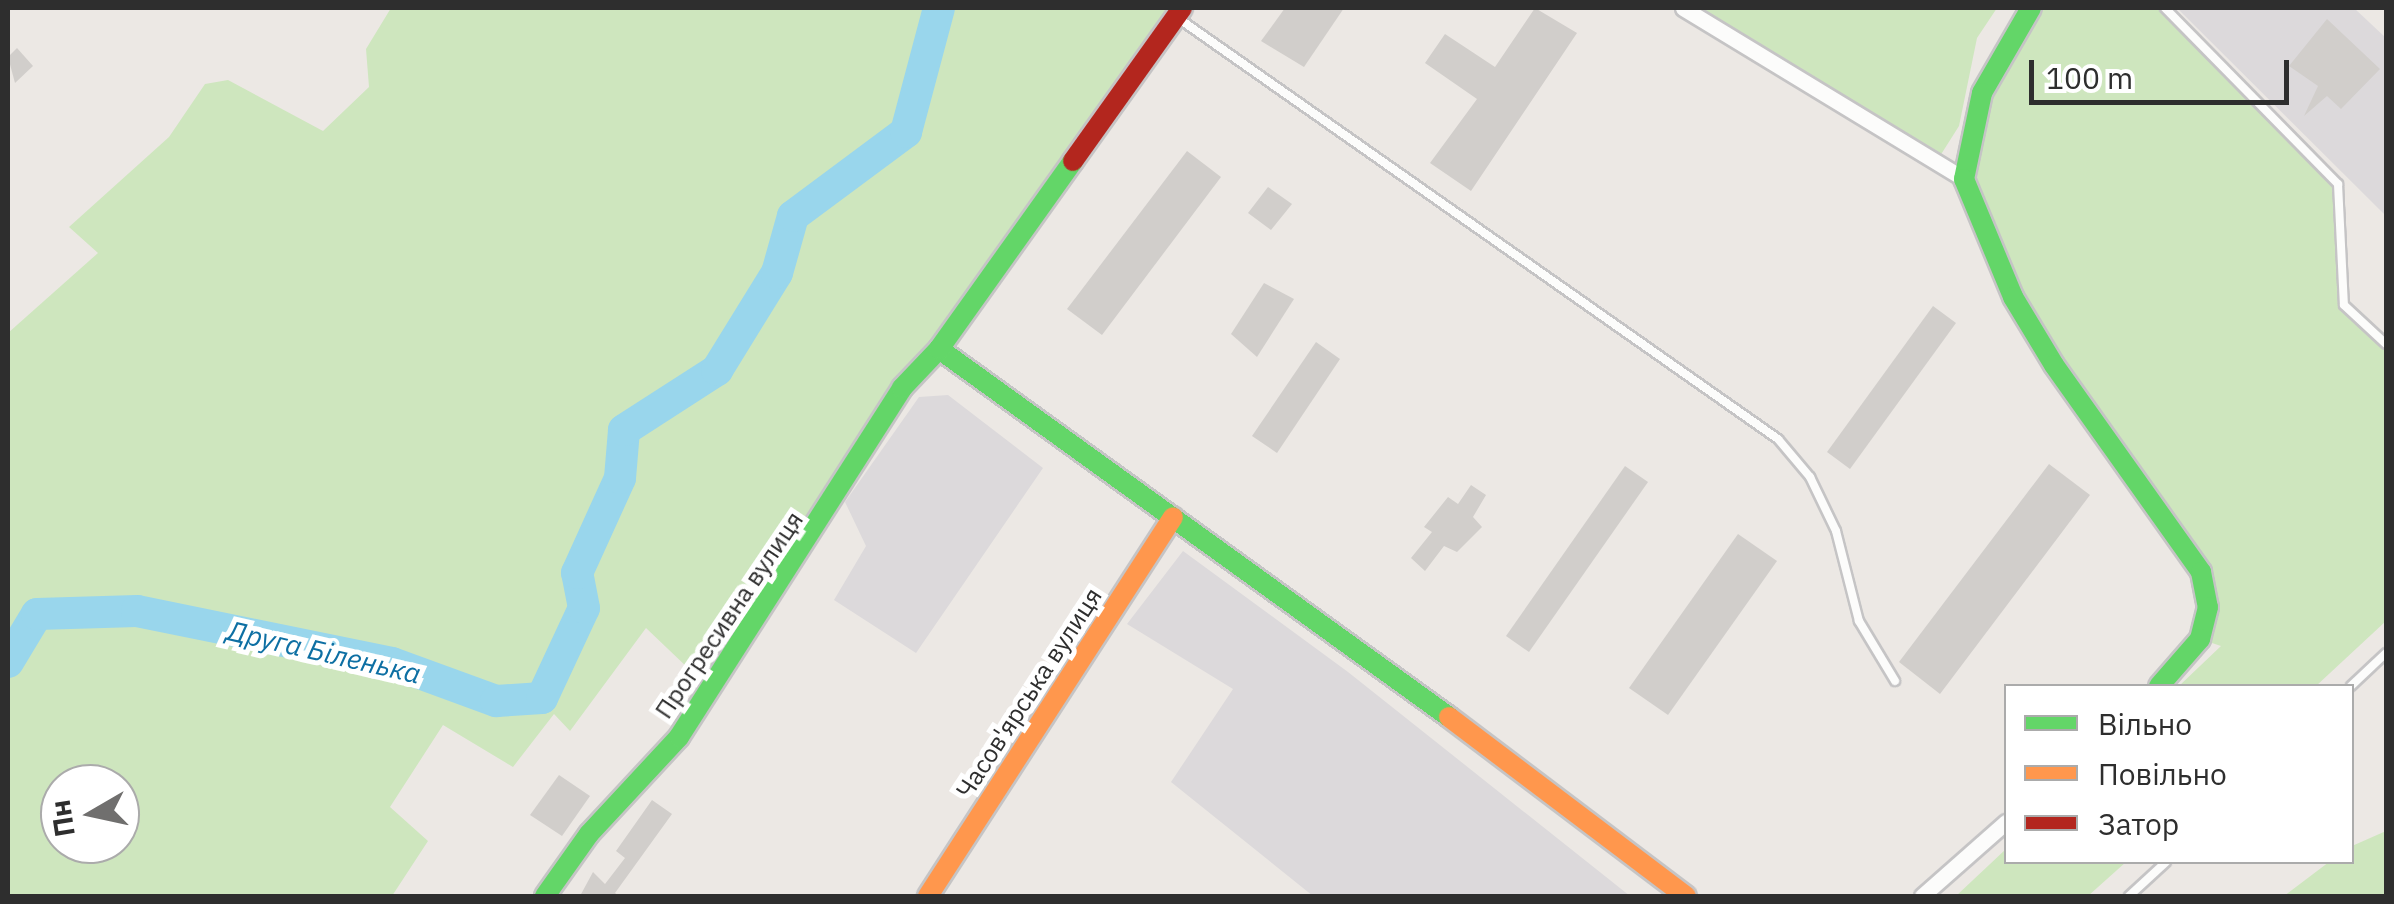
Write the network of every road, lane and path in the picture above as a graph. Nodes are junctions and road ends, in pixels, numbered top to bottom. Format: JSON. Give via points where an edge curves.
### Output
{"nodes":[{"id":1,"x":1684,"y":8,"type":"edge"},
{"id":2,"x":2031,"y":8,"type":"edge"},
{"id":3,"x":2165,"y":8,"type":"edge"},
{"id":4,"x":1179,"y":12,"type":"edge"},
{"id":5,"x":1964,"y":179,"type":"junction"},
{"id":6,"x":2386,"y":344,"type":"edge"},
{"id":7,"x":939,"y":348,"type":"junction"},
{"id":8,"x":1173,"y":517,"type":"junction"},
{"id":9,"x":2386,"y":653,"type":"edge"},
{"id":10,"x":1894,"y":681,"type":"dead end"},
{"id":11,"x":2161,"y":684,"type":"edge"},
{"id":12,"x":2353,"y":684,"type":"edge"},
{"id":13,"x":2004,"y":824,"type":"edge"},
{"id":14,"x":2164,"y":864,"type":"edge"},
{"id":15,"x":545,"y":896,"type":"edge"},
{"id":16,"x":928,"y":896,"type":"edge"},
{"id":17,"x":1686,"y":896,"type":"edge"},
{"id":18,"x":1922,"y":896,"type":"edge"},
{"id":19,"x":2128,"y":896,"type":"edge"}],
"edges":[{"from":1,"to":5,"type":"street"},
{"from":2,"to":5,"type":"street","via":[[1982,93]]},
{"from":3,"to":6,"type":"lane","via":[[2338,184],[2344,306]]},
{"from":4,"to":7,"type":"street","name":"Прогресивна вулиця"},
{"from":4,"to":10,"type":"lane","via":[[1778,438],[1810,477],[1836,531],[1859,621]]},
{"from":5,"to":11,"type":"street","via":[[2013,297],[2201,572],[2208,606],[2200,639]]},
{"from":7,"to":8,"type":"street"},
{"from":7,"to":15,"type":"street","name":"Прогресивна вулиця","via":[[902,388],[805,549],[679,736],[589,834]]},
{"from":8,"to":16,"type":"street","name":"Часов'ярська вулиця"},
{"from":8,"to":17,"type":"street"},
{"from":9,"to":12,"type":"lane"},
{"from":13,"to":18,"type":"street"},
{"from":14,"to":19,"type":"lane"}]}
